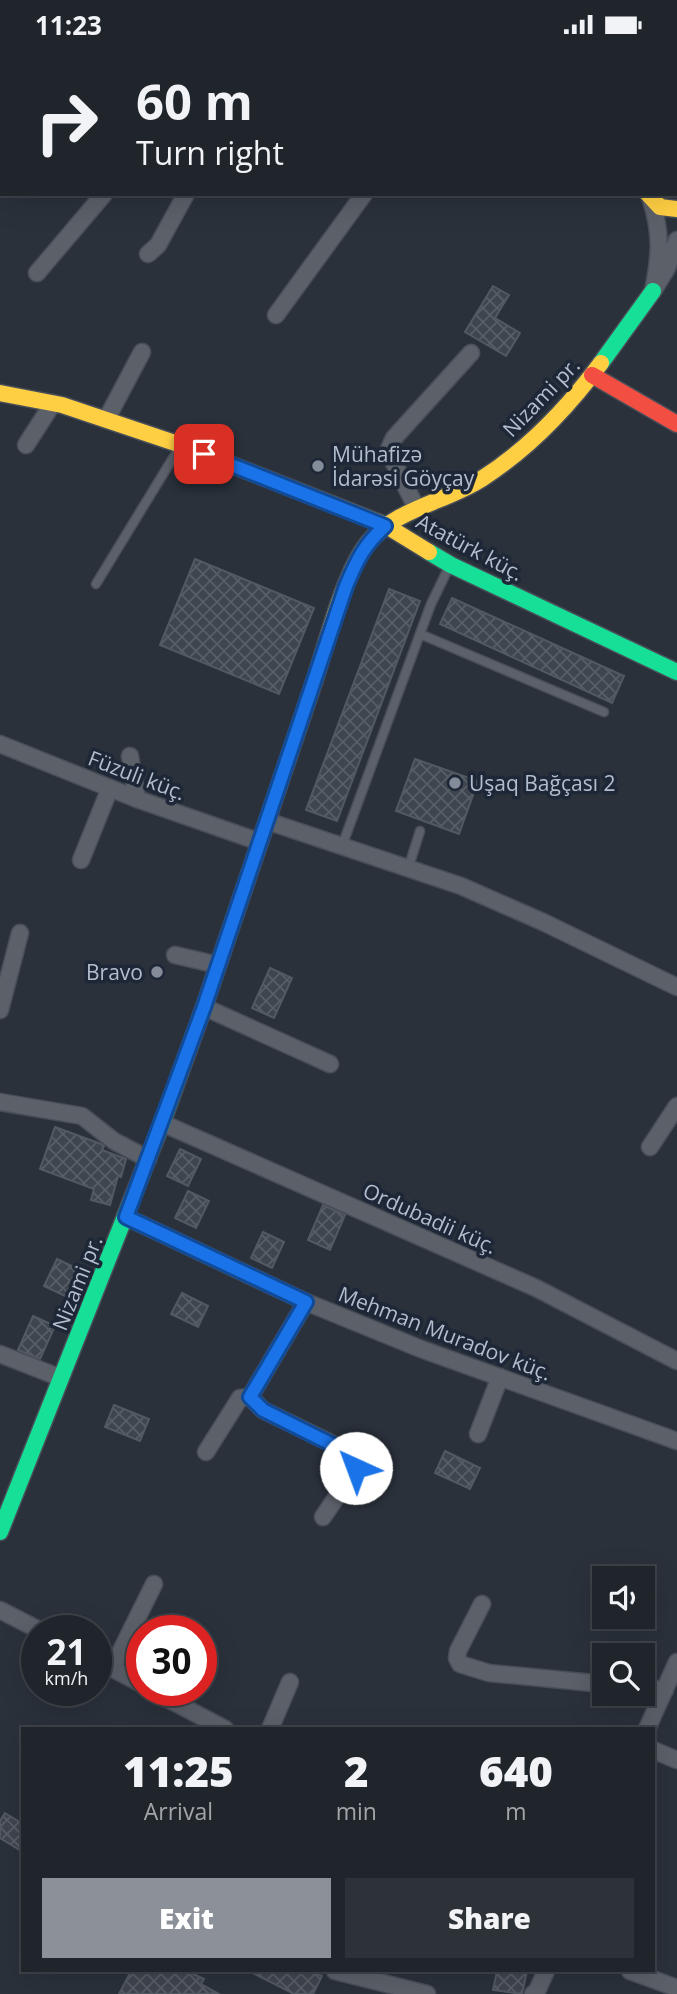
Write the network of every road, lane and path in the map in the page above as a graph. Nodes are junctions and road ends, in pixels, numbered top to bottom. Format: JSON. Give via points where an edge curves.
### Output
{"nodes":[{"id":1,"x":677,"y":118,"type":"edge"},
{"id":2,"x":677,"y":140,"type":"edge"},
{"id":3,"x":102,"y":196,"type":"edge"},
{"id":4,"x":185,"y":196,"type":"edge"},
{"id":5,"x":363,"y":196,"type":"edge"},
{"id":6,"x":649,"y":197,"type":"edge"},
{"id":7,"x":677,"y":209,"type":"edge"},
{"id":8,"x":677,"y":240,"type":"edge"},
{"id":9,"x":148,"y":254,"type":"dead end"},
{"id":10,"x":37,"y":273,"type":"dead end"},
{"id":11,"x":653,"y":291,"type":"junction"},
{"id":12,"x":276,"y":315,"type":"dead end"},
{"id":13,"x":142,"y":352,"type":"dead end"},
{"id":14,"x":471,"y":353,"type":"dead end"},
{"id":15,"x":592,"y":375,"type":"junction"},
{"id":16,"x":0,"y":393,"type":"edge"},
{"id":17,"x":53,"y":403,"type":"junction"},
{"id":18,"x":106,"y":420,"type":"junction"},
{"id":19,"x":677,"y":424,"type":"edge"},
{"id":20,"x":26,"y":445,"type":"dead end"},
{"id":21,"x":181,"y":445,"type":"junction"},
{"id":22,"x":417,"y":509,"type":"junction"},
{"id":23,"x":385,"y":526,"type":"junction"},
{"id":24,"x":451,"y":565,"type":"junction"},
{"id":25,"x":96,"y":584,"type":"dead end"},
{"id":26,"x":420,"y":634,"type":"junction"},
{"id":27,"x":677,"y":672,"type":"edge"},
{"id":28,"x":604,"y":712,"type":"dead end"},
{"id":29,"x":0,"y":744,"type":"edge"},
{"id":30,"x":130,"y":756,"type":"dead end"},
{"id":31,"x":110,"y":788,"type":"junction"},
{"id":32,"x":137,"y":799,"type":"junction"},
{"id":33,"x":267,"y":821,"type":"junction"},
{"id":34,"x":421,"y":831,"type":"dead end"},
{"id":35,"x":260,"y":842,"type":"junction"},
{"id":36,"x":342,"y":846,"type":"junction"},
{"id":37,"x":81,"y":860,"type":"dead end"},
{"id":38,"x":408,"y":869,"type":"junction"},
{"id":39,"x":20,"y":933,"type":"dead end"},
{"id":40,"x":175,"y":955,"type":"dead end"},
{"id":41,"x":218,"y":965,"type":"junction"},
{"id":42,"x":677,"y":987,"type":"edge"},
{"id":43,"x":204,"y":1007,"type":"junction"},
{"id":44,"x":0,"y":1010,"type":"edge"},
{"id":45,"x":330,"y":1064,"type":"dead end"},
{"id":46,"x":0,"y":1102,"type":"edge"},
{"id":47,"x":677,"y":1106,"type":"edge"},
{"id":48,"x":162,"y":1123,"type":"junction"},
{"id":49,"x":650,"y":1147,"type":"dead end"},
{"id":50,"x":148,"y":1159,"type":"junction"},
{"id":51,"x":126,"y":1217,"type":"junction"},
{"id":52,"x":306,"y":1302,"type":"junction"},
{"id":53,"x":0,"y":1354,"type":"edge"},
{"id":54,"x":677,"y":1361,"type":"edge"},
{"id":55,"x":500,"y":1377,"type":"junction"},
{"id":56,"x":61,"y":1378,"type":"junction"},
{"id":57,"x":250,"y":1397,"type":"junction"},
{"id":58,"x":478,"y":1434,"type":"dead end"},
{"id":59,"x":677,"y":1441,"type":"edge"},
{"id":60,"x":206,"y":1452,"type":"dead end"},
{"id":61,"x":323,"y":1517,"type":"dead end"},
{"id":62,"x":0,"y":1532,"type":"edge"},
{"id":63,"x":154,"y":1584,"type":"dead end"},
{"id":64,"x":482,"y":1604,"type":"dead end"},
{"id":65,"x":0,"y":1610,"type":"edge"},
{"id":66,"x":21,"y":1621,"type":"edge"},
{"id":67,"x":677,"y":1662,"type":"edge"},
{"id":68,"x":112,"y":1669,"type":"joint"},
{"id":69,"x":126,"y":1676,"type":"edge"},
{"id":70,"x":290,"y":1682,"type":"dead end"},
{"id":71,"x":592,"y":1683,"type":"edge"},
{"id":72,"x":655,"y":1689,"type":"edge"},
{"id":73,"x":665,"y":1690,"type":"junction"},
{"id":74,"x":181,"y":1706,"type":"edge"},
{"id":75,"x":221,"y":1727,"type":"edge"},
{"id":76,"x":271,"y":1727,"type":"edge"},
{"id":77,"x":649,"y":1727,"type":"edge"},
{"id":78,"x":655,"y":1751,"type":"edge"},
{"id":79,"x":677,"y":1760,"type":"edge"},
{"id":80,"x":339,"y":1972,"type":"edge"},
{"id":81,"x":546,"y":1972,"type":"edge"},
{"id":82,"x":633,"y":1972,"type":"edge"},
{"id":83,"x":674,"y":1987,"type":"dead end"},
{"id":84,"x":427,"y":1994,"type":"edge"},
{"id":85,"x":533,"y":1994,"type":"edge"}],
"edges":[{"from":1,"to":2,"type":"street"},
{"from":3,"to":10,"type":"street"},
{"from":4,"to":9,"type":"street","via":[[158,245]]},
{"from":5,"to":12,"type":"street"},
{"from":6,"to":7,"type":"street","via":[[662,209]]},
{"from":6,"to":11,"type":"street","via":[[660,237]]},
{"from":8,"to":11,"type":"street"},
{"from":11,"to":15,"type":"street","name":"Nizami pr."},
{"from":13,"to":18,"type":"street"},
{"from":14,"to":22,"type":"street","via":[[389,449]]},
{"from":15,"to":19,"type":"street"},
{"from":15,"to":22,"type":"street","name":"Nizami pr.","via":[[507,461],[482,479]]},
{"from":16,"to":17,"type":"street","name":"Atatürk küç."},
{"from":17,"to":18,"type":"street","name":"Atatürk küç."},
{"from":17,"to":20,"type":"street"},
{"from":18,"to":21,"type":"street","name":"Atatürk küç."},
{"from":21,"to":23,"type":"street","name":"Atatürk küç."},
{"from":21,"to":25,"type":"lane"},
{"from":22,"to":23,"type":"street","name":"Nizami pr."},
{"from":23,"to":24,"type":"street","name":"Atatürk küç."},
{"from":23,"to":33,"type":"street","name":"Nizami pr.","via":[[360,553],[346,586]]},
{"from":24,"to":26,"type":"lane"},
{"from":24,"to":27,"type":"street","name":"Atatürk küç."},
{"from":26,"to":28,"type":"lane"},
{"from":26,"to":36,"type":"lane"},
{"from":29,"to":31,"type":"street","name":"Füzuli küç."},
{"from":30,"to":32,"type":"street"},
{"from":31,"to":32,"type":"street","name":"Füzuli küç."},
{"from":31,"to":37,"type":"street"},
{"from":32,"to":35,"type":"street","name":"Füzuli küç."},
{"from":33,"to":35,"type":"street","name":"Nizami pr."},
{"from":33,"to":36,"type":"street"},
{"from":34,"to":38,"type":"lane"},
{"from":35,"to":41,"type":"street","name":"Nizami pr."},
{"from":36,"to":38,"type":"street"},
{"from":38,"to":42,"type":"street","via":[[498,902]]},
{"from":39,"to":44,"type":"street"},
{"from":40,"to":41,"type":"street"},
{"from":41,"to":43,"type":"street","name":"Nizami pr."},
{"from":43,"to":45,"type":"street"},
{"from":43,"to":48,"type":"street","name":"Nizami pr."},
{"from":46,"to":50,"type":"street","via":[[82,1116]]},
{"from":47,"to":49,"type":"street"},
{"from":48,"to":50,"type":"street","name":"Nizami pr."},
{"from":48,"to":54,"type":"street","name":"Ordubadii küç.","via":[[536,1288]]},
{"from":50,"to":51,"type":"street","name":"Nizami pr."},
{"from":51,"to":52,"type":"street","name":"Mehman Muradov küç."},
{"from":51,"to":56,"type":"street","name":"Nizami pr."},
{"from":52,"to":55,"type":"street","name":"Mehman Muradov küç."},
{"from":52,"to":57,"type":"street"},
{"from":53,"to":56,"type":"street"},
{"from":55,"to":58,"type":"street"},
{"from":55,"to":59,"type":"street","name":"Mehman Muradov küç."},
{"from":56,"to":62,"type":"street","name":"Nizami pr."},
{"from":57,"to":60,"type":"street","via":[[240,1398]]},
{"from":57,"to":61,"type":"street","via":[[263,1410],[357,1460]]},
{"from":63,"to":68,"type":"street"},
{"from":64,"to":71,"type":"street","via":[[458,1651],[460,1664],[489,1673]]},
{"from":65,"to":66,"type":"street"},
{"from":67,"to":73,"type":"street"},
{"from":68,"to":69,"type":"street"},
{"from":70,"to":76,"type":"street"},
{"from":72,"to":73,"type":"street"},
{"from":73,"to":77,"type":"street"},
{"from":74,"to":75,"type":"street"},
{"from":78,"to":79,"type":"street"},
{"from":80,"to":84,"type":"street"},
{"from":81,"to":85,"type":"street"},
{"from":82,"to":83,"type":"street"}]}
